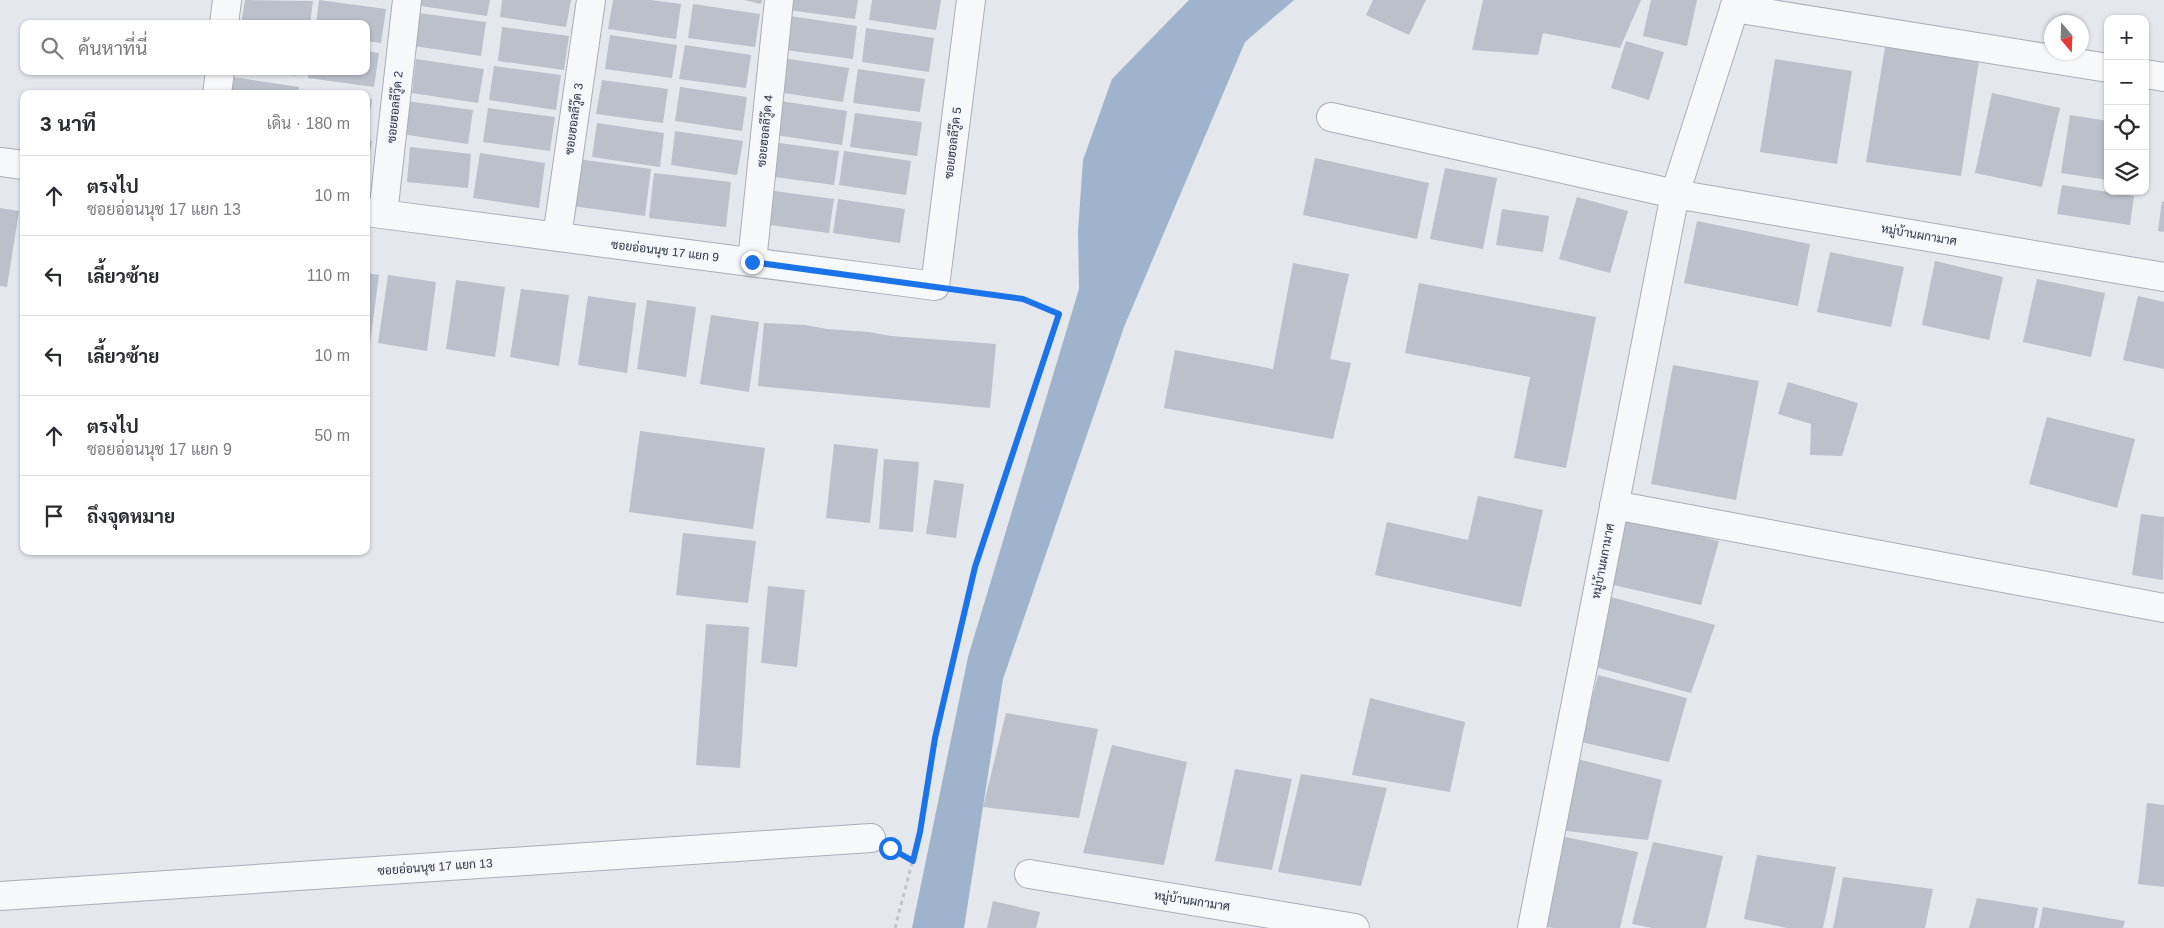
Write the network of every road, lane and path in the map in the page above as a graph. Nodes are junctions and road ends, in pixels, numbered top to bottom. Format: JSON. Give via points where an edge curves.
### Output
{"nodes":[{"id":1,"x":227,"y":0,"type":"edge"},
{"id":2,"x":406,"y":0,"type":"edge"},
{"id":3,"x":591,"y":0,"type":"edge"},
{"id":4,"x":778,"y":0,"type":"edge"},
{"id":5,"x":971,"y":0,"type":"edge"},
{"id":6,"x":1736,"y":4,"type":"edge"},
{"id":7,"x":224,"y":20,"type":"edge"},
{"id":8,"x":2104,"y":67,"type":"edge"},
{"id":9,"x":219,"y":75,"type":"edge"},
{"id":10,"x":2149,"y":75,"type":"edge"},
{"id":11,"x":2164,"y":77,"type":"edge"},
{"id":12,"x":218,"y":90,"type":"edge"},
{"id":13,"x":1331,"y":117,"type":"dead end"},
{"id":14,"x":0,"y":162,"type":"edge"},
{"id":15,"x":20,"y":164,"type":"edge"},
{"id":16,"x":1675,"y":194,"type":"junction"},
{"id":17,"x":374,"y":213,"type":"edge"},
{"id":18,"x":557,"y":237,"type":"junction"},
{"id":19,"x":752,"y":262,"type":"junction"},
{"id":20,"x":2164,"y":277,"type":"edge"},
{"id":21,"x":935,"y":286,"type":"junction"},
{"id":22,"x":1614,"y":505,"type":"junction"},
{"id":23,"x":2164,"y":608,"type":"edge"},
{"id":24,"x":871,"y":838,"type":"dead end"},
{"id":25,"x":897,"y":852,"type":"dead end"},
{"id":26,"x":913,"y":861,"type":"junction"},
{"id":27,"x":1029,"y":874,"type":"dead end"},
{"id":28,"x":0,"y":896,"type":"edge"},
{"id":29,"x":895,"y":928,"type":"edge"},
{"id":30,"x":1355,"y":928,"type":"edge"},
{"id":31,"x":1532,"y":928,"type":"edge"}],
"edges":[{"from":1,"to":7,"type":"street"},
{"from":2,"to":17,"type":"street","name":"ซอยฮอลลีวู๊ด 2"},
{"from":3,"to":18,"type":"street","name":"ซอยฮอลลีวู๊ด 3"},
{"from":4,"to":19,"type":"street","name":"ซอยฮอลลีวู๊ด 4"},
{"from":5,"to":21,"type":"street","name":"ซอยฮอลลีวู๊ด 5"},
{"from":6,"to":8,"type":"street","name":"หมู่บ้านผกามาศ"},
{"from":6,"to":16,"type":"street","name":"หมู่บ้านผกามาศ"},
{"from":9,"to":12,"type":"street"},
{"from":10,"to":11,"type":"street"},
{"from":13,"to":16,"type":"street"},
{"from":14,"to":15,"type":"street"},
{"from":16,"to":20,"type":"street","name":"หมู่บ้านผกามาศ"},
{"from":16,"to":22,"type":"street","name":"หมู่บ้านผกามาศ"},
{"from":17,"to":18,"type":"street","name":"ซอยอ่อนนุช 17 แยก 9"},
{"from":18,"to":19,"type":"street","name":"ซอยอ่อนนุช 17 แยก 9"},
{"from":19,"to":21,"type":"street","name":"ซอยอ่อนนุช 17 แยก 9"},
{"from":21,"to":26,"type":"path","via":[[1023,299],[1059,314],[975,567],[935,738]]},
{"from":22,"to":23,"type":"street"},
{"from":22,"to":31,"type":"street","name":"หมู่บ้านผกามาศ"},
{"from":24,"to":28,"type":"street","name":"ซอยอ่อนนุช 17 แยก 13"},
{"from":25,"to":26,"type":"path"},
{"from":26,"to":29,"type":"path"},
{"from":27,"to":30,"type":"street","name":"หมู่บ้านผกามาศ"}]}
